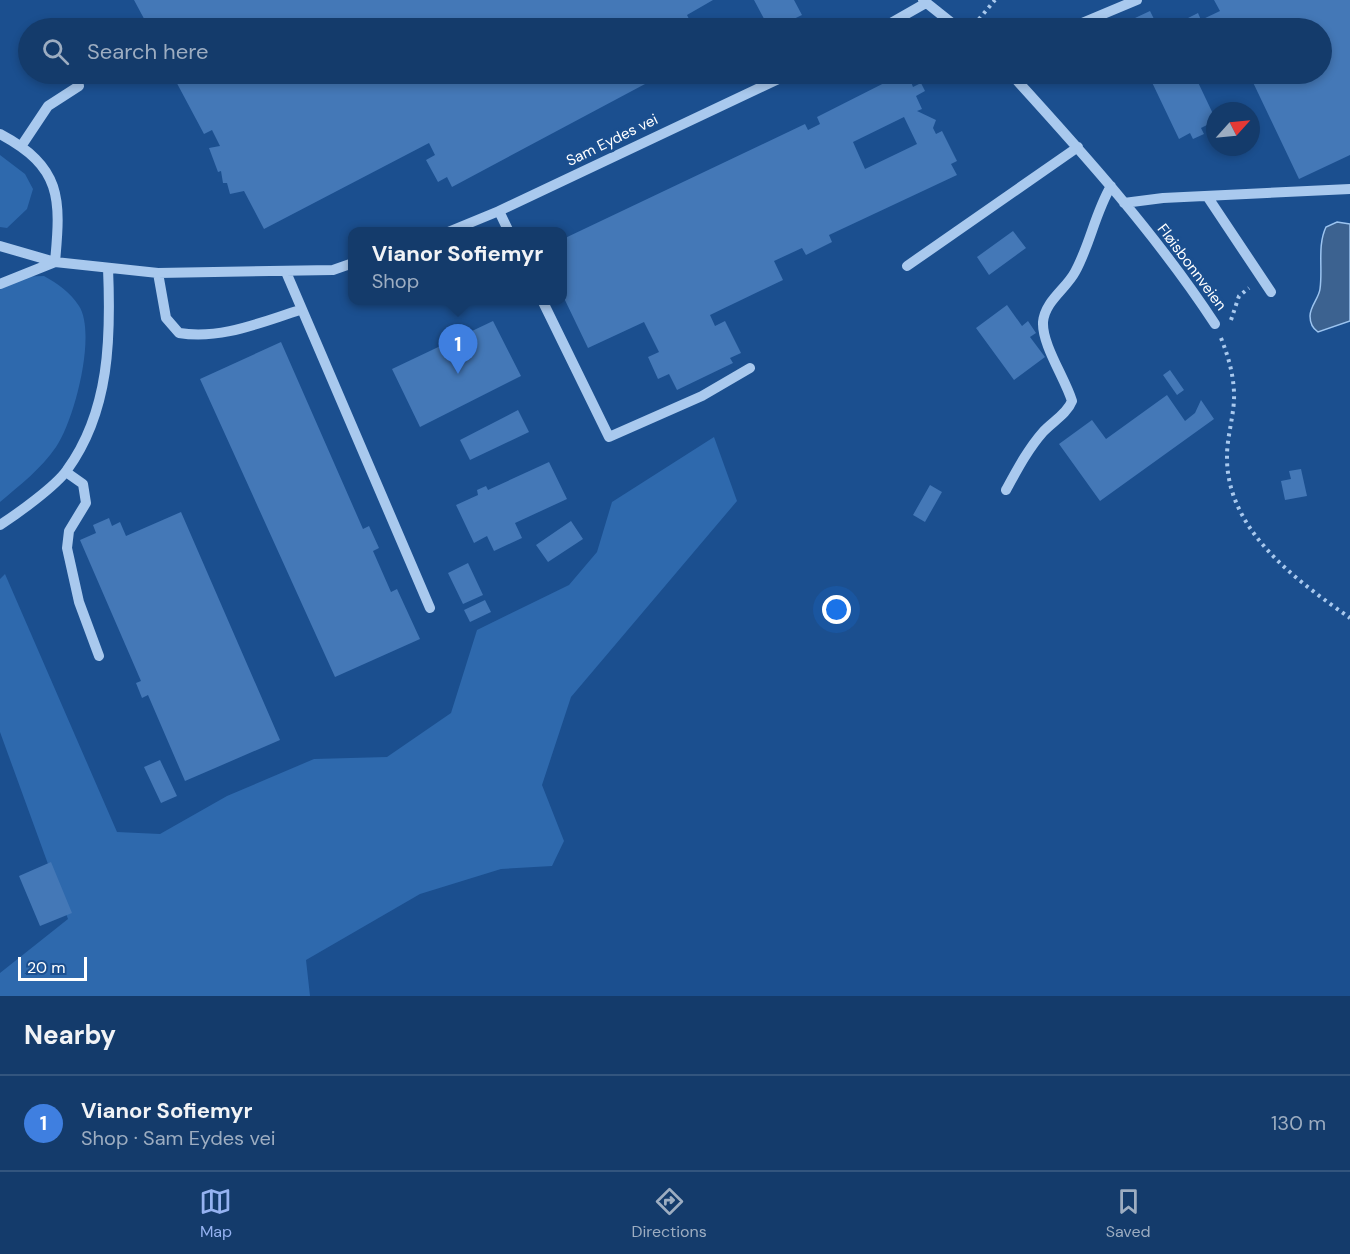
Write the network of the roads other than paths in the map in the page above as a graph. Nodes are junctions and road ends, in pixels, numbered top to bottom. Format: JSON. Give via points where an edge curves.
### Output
{"nodes":[{"id":1,"x":1137,"y":0,"type":"edge"},
{"id":2,"x":924,"y":2,"type":"edge"},
{"id":3,"x":898,"y":18,"type":"edge"},
{"id":4,"x":945,"y":18,"type":"edge"},
{"id":5,"x":1094,"y":18,"type":"edge"},
{"id":6,"x":768,"y":84,"type":"edge"},
{"id":7,"x":1020,"y":84,"type":"edge"},
{"id":8,"x":79,"y":86,"type":"dead end"},
{"id":9,"x":0,"y":134,"type":"edge"},
{"id":10,"x":22,"y":144,"type":"junction"},
{"id":11,"x":1078,"y":147,"type":"junction"},
{"id":12,"x":1111,"y":186,"type":"junction"},
{"id":13,"x":1350,"y":189,"type":"edge"},
{"id":14,"x":1207,"y":196,"type":"junction"},
{"id":15,"x":1124,"y":203,"type":"junction"},
{"id":16,"x":499,"y":210,"type":"junction"},
{"id":17,"x":458,"y":227,"type":"edge"},
{"id":18,"x":507,"y":227,"type":"edge"},
{"id":19,"x":0,"y":246,"type":"edge"},
{"id":20,"x":55,"y":262,"type":"junction"},
{"id":21,"x":348,"y":265,"type":"edge"},
{"id":22,"x":907,"y":266,"type":"dead end"},
{"id":23,"x":108,"y":268,"type":"junction"},
{"id":24,"x":286,"y":272,"type":"junction"},
{"id":25,"x":158,"y":273,"type":"junction"},
{"id":26,"x":0,"y":284,"type":"edge"},
{"id":27,"x":1271,"y":292,"type":"dead end"},
{"id":28,"x":544,"y":305,"type":"edge"},
{"id":29,"x":300,"y":310,"type":"junction"},
{"id":30,"x":1217,"y":328,"type":"road end"},
{"id":31,"x":750,"y":368,"type":"dead end"},
{"id":32,"x":66,"y":472,"type":"junction"},
{"id":33,"x":1006,"y":490,"type":"dead end"},
{"id":34,"x":0,"y":525,"type":"edge"},
{"id":35,"x":430,"y":608,"type":"dead end"},
{"id":36,"x":99,"y":656,"type":"dead end"}],
"edges":[{"from":1,"to":5,"type":"street"},
{"from":2,"to":3,"type":"street"},
{"from":2,"to":4,"type":"street"},
{"from":6,"to":16,"type":"street","name":"Sam Eydes vei"},
{"from":7,"to":11,"type":"street","name":"Fløisbonnveien"},
{"from":8,"to":10,"type":"street","via":[[48,106]]},
{"from":9,"to":10,"type":"street"},
{"from":10,"to":20,"type":"street","via":[[44,166],[55,191],[59,219]]},
{"from":11,"to":12,"type":"street","name":"Fløisbonnveien"},
{"from":11,"to":22,"type":"street"},
{"from":12,"to":15,"type":"street","name":"Fløisbonnveien"},
{"from":12,"to":33,"type":"street","via":[[1075,272],[1047,308],[1043,323],[1072,401],[1069,409],[1031,447]]},
{"from":13,"to":14,"type":"street"},
{"from":14,"to":15,"type":"street"},
{"from":14,"to":27,"type":"street"},
{"from":15,"to":30,"type":"street","name":"Fløisbonnveien","via":[[1188,282]]},
{"from":16,"to":17,"type":"street","name":"Sam Eydes vei"},
{"from":16,"to":18,"type":"street"},
{"from":19,"to":20,"type":"street"},
{"from":20,"to":23,"type":"street"},
{"from":20,"to":26,"type":"street"},
{"from":21,"to":24,"type":"street","via":[[333,270]]},
{"from":23,"to":25,"type":"street"},
{"from":23,"to":32,"type":"street","via":[[110,330],[103,385],[87,436]]},
{"from":24,"to":25,"type":"street"},
{"from":24,"to":29,"type":"street"},
{"from":25,"to":29,"type":"street","via":[[166,318],[179,333],[218,334]]},
{"from":28,"to":31,"type":"street","via":[[609,437],[702,396]]},
{"from":29,"to":35,"type":"street"},
{"from":32,"to":34,"type":"street"},
{"from":32,"to":36,"type":"street","via":[[84,484],[86,503],[69,531],[67,548],[79,602]]}]}
